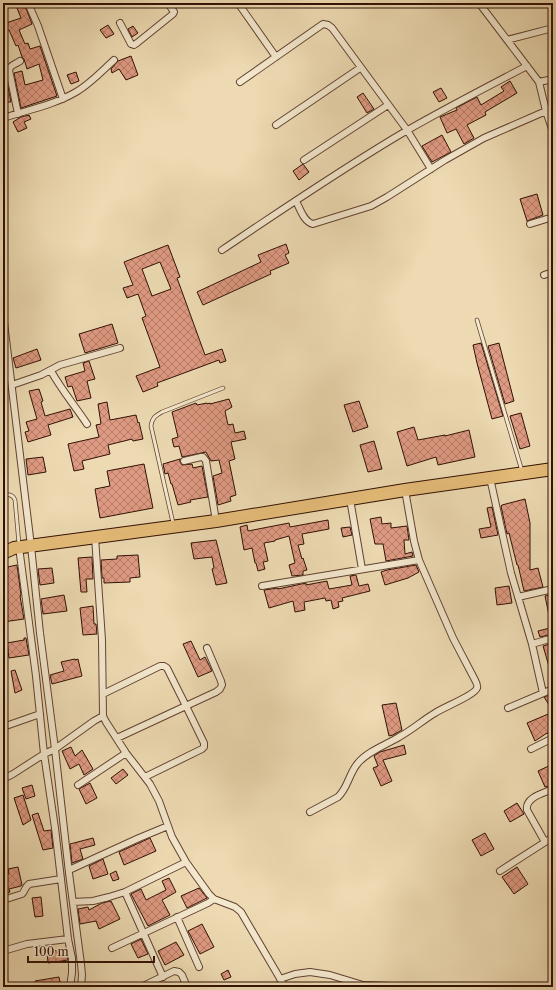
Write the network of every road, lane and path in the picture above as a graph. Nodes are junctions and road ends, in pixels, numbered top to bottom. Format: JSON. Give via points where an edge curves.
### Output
{"nodes":[{"id":1,"x":28,"y":3,"type":"edge"},
{"id":2,"x":168,"y":3,"type":"edge"},
{"id":3,"x":238,"y":3,"type":"edge"},
{"id":4,"x":478,"y":3,"type":"edge"},
{"id":5,"x":120,"y":23,"type":"dead end"},
{"id":6,"x":553,"y":28,"type":"edge"},
{"id":7,"x":507,"y":40,"type":"junction"},
{"id":8,"x":276,"y":57,"type":"junction"},
{"id":9,"x":114,"y":60,"type":"dead end"},
{"id":10,"x":20,"y":61,"type":"dead end"},
{"id":11,"x":527,"y":66,"type":"junction"},
{"id":12,"x":360,"y":68,"type":"junction"},
{"id":13,"x":553,"y":79,"type":"edge"},
{"id":14,"x":240,"y":82,"type":"dead end"},
{"id":15,"x":539,"y":82,"type":"junction"},
{"id":16,"x":62,"y":99,"type":"junction"},
{"id":17,"x":388,"y":105,"type":"junction"},
{"id":18,"x":546,"y":111,"type":"junction"},
{"id":19,"x":18,"y":114,"type":"junction"},
{"id":20,"x":3,"y":118,"type":"edge"},
{"id":21,"x":276,"y":125,"type":"dead end"},
{"id":22,"x":407,"y":130,"type":"junction"},
{"id":23,"x":553,"y":132,"type":"edge"},
{"id":24,"x":304,"y":160,"type":"dead end"},
{"id":25,"x":431,"y":169,"type":"junction"},
{"id":26,"x":296,"y":201,"type":"junction"},
{"id":27,"x":553,"y":218,"type":"edge"},
{"id":28,"x":530,"y":224,"type":"dead end"},
{"id":29,"x":222,"y":250,"type":"dead end"},
{"id":30,"x":553,"y":272,"type":"edge"},
{"id":31,"x":544,"y":275,"type":"dead end"},
{"id":32,"x":3,"y":314,"type":"edge"},
{"id":33,"x":477,"y":320,"type":"dead end"},
{"id":34,"x":120,"y":348,"type":"dead end"},
{"id":35,"x":5,"y":352,"type":"edge"},
{"id":36,"x":50,"y":371,"type":"junction"},
{"id":37,"x":12,"y":385,"type":"junction"},
{"id":38,"x":223,"y":388,"type":"dead end"},
{"id":39,"x":87,"y":424,"type":"dead end"},
{"id":40,"x":184,"y":461,"type":"dead end"},
{"id":41,"x":553,"y":469,"type":"edge"},
{"id":42,"x":522,"y":473,"type":"junction"},
{"id":43,"x":490,"y":478,"type":"junction"},
{"id":44,"x":404,"y":490,"type":"junction"},
{"id":45,"x":3,"y":495,"type":"edge"},
{"id":46,"x":350,"y":499,"type":"junction"},
{"id":47,"x":216,"y":521,"type":"junction"},
{"id":48,"x":174,"y":527,"type":"junction"},
{"id":49,"x":95,"y":537,"type":"junction"},
{"id":50,"x":14,"y":548,"type":"edge"},
{"id":51,"x":419,"y":560,"type":"junction"},
{"id":52,"x":362,"y":569,"type":"junction"},
{"id":53,"x":262,"y":586,"type":"dead end"},
{"id":54,"x":553,"y":589,"type":"edge"},
{"id":55,"x":518,"y":597,"type":"junction"},
{"id":56,"x":553,"y":638,"type":"edge"},
{"id":57,"x":532,"y":644,"type":"junction"},
{"id":58,"x":207,"y":648,"type":"dead end"},
{"id":59,"x":553,"y":689,"type":"edge"},
{"id":60,"x":543,"y":693,"type":"junction"},
{"id":61,"x":103,"y":694,"type":"junction"},
{"id":62,"x":186,"y":706,"type":"junction"},
{"id":63,"x":508,"y":708,"type":"dead end"},
{"id":64,"x":40,"y":714,"type":"junction"},
{"id":65,"x":103,"y":716,"type":"junction"},
{"id":66,"x":3,"y":726,"type":"edge"},
{"id":67,"x":117,"y":738,"type":"junction"},
{"id":68,"x":553,"y":738,"type":"edge"},
{"id":69,"x":531,"y":749,"type":"dead end"},
{"id":70,"x":49,"y":752,"type":"junction"},
{"id":71,"x":126,"y":752,"type":"junction"},
{"id":72,"x":145,"y":778,"type":"junction"},
{"id":73,"x":3,"y":780,"type":"edge"},
{"id":74,"x":78,"y":785,"type":"dead end"},
{"id":75,"x":553,"y":789,"type":"edge"},
{"id":76,"x":310,"y":812,"type":"dead end"},
{"id":77,"x":168,"y":826,"type":"junction"},
{"id":78,"x":553,"y":837,"type":"edge"},
{"id":79,"x":545,"y":842,"type":"junction"},
{"id":80,"x":186,"y":862,"type":"junction"},
{"id":81,"x":69,"y":870,"type":"junction"},
{"id":82,"x":500,"y":871,"type":"dead end"},
{"id":83,"x":61,"y":879,"type":"junction"},
{"id":84,"x":125,"y":892,"type":"junction"},
{"id":85,"x":214,"y":899,"type":"junction"},
{"id":86,"x":3,"y":900,"type":"edge"},
{"id":87,"x":73,"y":902,"type":"junction"},
{"id":88,"x":177,"y":917,"type":"junction"},
{"id":89,"x":144,"y":933,"type":"junction"},
{"id":90,"x":68,"y":939,"type":"junction"},
{"id":91,"x":112,"y":948,"type":"dead end"},
{"id":92,"x":3,"y":951,"type":"edge"},
{"id":93,"x":199,"y":967,"type":"dead end"},
{"id":94,"x":163,"y":977,"type":"junction"},
{"id":95,"x":280,"y":979,"type":"junction"},
{"id":96,"x":70,"y":987,"type":"edge"},
{"id":97,"x":81,"y":987,"type":"edge"},
{"id":98,"x":141,"y":987,"type":"edge"},
{"id":99,"x":186,"y":987,"type":"edge"},
{"id":100,"x":285,"y":987,"type":"edge"},
{"id":101,"x":395,"y":987,"type":"edge"}],
"edges":[{"from":1,"to":16,"type":"street"},
{"from":2,"to":5,"type":"street","via":[[173,14],[137,44],[131,44]]},
{"from":3,"to":8,"type":"street"},
{"from":4,"to":7,"type":"street"},
{"from":6,"to":7,"type":"street"},
{"from":7,"to":11,"type":"street"},
{"from":8,"to":12,"type":"street","via":[[323,24],[332,28]]},
{"from":8,"to":14,"type":"street"},
{"from":9,"to":16,"type":"street","via":[[89,83]]},
{"from":10,"to":19,"type":"street","via":[[9,70]]},
{"from":11,"to":15,"type":"street"},
{"from":11,"to":22,"type":"street"},
{"from":12,"to":17,"type":"street"},
{"from":12,"to":21,"type":"street"},
{"from":13,"to":15,"type":"street"},
{"from":15,"to":18,"type":"street"},
{"from":16,"to":19,"type":"street"},
{"from":17,"to":22,"type":"street"},
{"from":17,"to":24,"type":"street"},
{"from":18,"to":23,"type":"street"},
{"from":18,"to":25,"type":"street","via":[[484,138]]},
{"from":19,"to":20,"type":"street"},
{"from":22,"to":25,"type":"street"},
{"from":22,"to":26,"type":"street"},
{"from":25,"to":26,"type":"street","via":[[371,206],[313,224],[308,223]]},
{"from":26,"to":29,"type":"street"},
{"from":27,"to":28,"type":"street"},
{"from":30,"to":31,"type":"street"},
{"from":32,"to":35,"type":"street"},
{"from":33,"to":42,"type":"lane"},
{"from":34,"to":36,"type":"street","via":[[60,365]]},
{"from":35,"to":37,"type":"street"},
{"from":36,"to":37,"type":"street"},
{"from":36,"to":39,"type":"street"},
{"from":37,"to":50,"type":"street"},
{"from":38,"to":48,"type":"lane","via":[[162,412],[152,421]]},
{"from":40,"to":47,"type":"street","via":[[203,457],[206,461]]},
{"from":41,"to":42,"type":"highway"},
{"from":42,"to":43,"type":"highway"},
{"from":43,"to":44,"type":"highway"},
{"from":43,"to":55,"type":"street"},
{"from":44,"to":46,"type":"highway"},
{"from":44,"to":51,"type":"street"},
{"from":45,"to":50,"type":"lane","via":[[10,495],[15,500]]},
{"from":46,"to":47,"type":"highway"},
{"from":46,"to":52,"type":"street"},
{"from":47,"to":48,"type":"highway"},
{"from":48,"to":49,"type":"highway"},
{"from":49,"to":50,"type":"highway"},
{"from":49,"to":61,"type":"street"},
{"from":50,"to":64,"type":"street"},
{"from":50,"to":70,"type":"street","via":[[40,633]]},
{"from":51,"to":52,"type":"street"},
{"from":51,"to":76,"type":"street","via":[[476,680],[477,690],[365,756],[357,763],[342,794]]},
{"from":52,"to":53,"type":"street"},
{"from":54,"to":55,"type":"street"},
{"from":55,"to":57,"type":"street"},
{"from":56,"to":57,"type":"street"},
{"from":57,"to":60,"type":"street"},
{"from":58,"to":62,"type":"street","via":[[222,686],[216,692]]},
{"from":59,"to":60,"type":"street"},
{"from":60,"to":63,"type":"street"},
{"from":61,"to":62,"type":"street","via":[[164,666]]},
{"from":61,"to":65,"type":"street"},
{"from":62,"to":67,"type":"street"},
{"from":62,"to":72,"type":"street","via":[[204,747]]},
{"from":64,"to":66,"type":"street"},
{"from":64,"to":70,"type":"street"},
{"from":65,"to":67,"type":"street"},
{"from":65,"to":70,"type":"street"},
{"from":67,"to":71,"type":"street"},
{"from":68,"to":69,"type":"street"},
{"from":70,"to":73,"type":"street"},
{"from":70,"to":81,"type":"street"},
{"from":70,"to":83,"type":"street"},
{"from":71,"to":72,"type":"street"},
{"from":71,"to":74,"type":"street"},
{"from":72,"to":77,"type":"street","via":[[159,801]]},
{"from":75,"to":79,"type":"street","via":[[533,798],[527,805],[527,810]]},
{"from":77,"to":80,"type":"street"},
{"from":77,"to":81,"type":"street"},
{"from":78,"to":79,"type":"street"},
{"from":79,"to":82,"type":"street"},
{"from":80,"to":84,"type":"street"},
{"from":80,"to":85,"type":"street"},
{"from":81,"to":87,"type":"street"},
{"from":83,"to":86,"type":"street","via":[[29,884],[22,894]]},
{"from":83,"to":90,"type":"street"},
{"from":84,"to":87,"type":"street","via":[[92,901]]},
{"from":84,"to":89,"type":"street"},
{"from":85,"to":88,"type":"street"},
{"from":85,"to":95,"type":"street","via":[[241,912]]},
{"from":87,"to":97,"type":"street","via":[[82,964]]},
{"from":88,"to":89,"type":"street"},
{"from":88,"to":93,"type":"street"},
{"from":89,"to":91,"type":"street"},
{"from":89,"to":94,"type":"street"},
{"from":90,"to":92,"type":"street","via":[[27,944]]},
{"from":90,"to":96,"type":"street","via":[[72,958]]},
{"from":94,"to":98,"type":"street"},
{"from":94,"to":99,"type":"street","via":[[174,971],[179,972]]},
{"from":95,"to":100,"type":"street"},
{"from":95,"to":101,"type":"street","via":[[310,972],[363,985]]}]}
